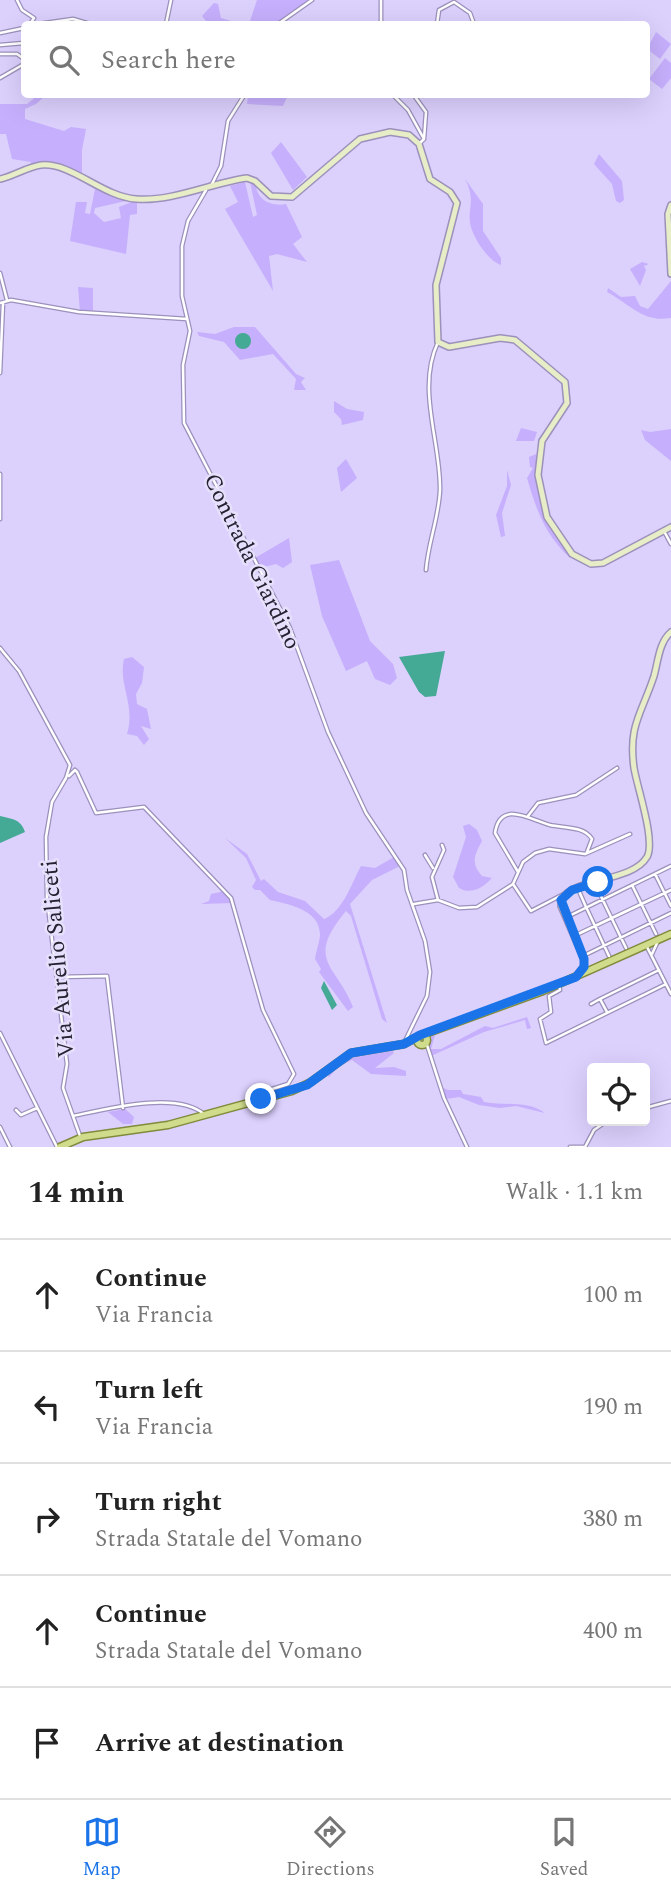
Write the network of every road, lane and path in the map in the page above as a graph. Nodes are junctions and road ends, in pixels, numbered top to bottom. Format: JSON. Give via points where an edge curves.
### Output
{"nodes":[{"id":1,"x":17,"y":0,"type":"edge"},
{"id":2,"x":312,"y":0,"type":"edge"},
{"id":3,"x":380,"y":0,"type":"edge"},
{"id":4,"x":169,"y":1,"type":"edge"},
{"id":5,"x":32,"y":21,"type":"edge"},
{"id":6,"x":59,"y":21,"type":"edge"},
{"id":7,"x":80,"y":21,"type":"edge"},
{"id":8,"x":166,"y":21,"type":"edge"},
{"id":9,"x":282,"y":21,"type":"edge"},
{"id":10,"x":381,"y":21,"type":"edge"},
{"id":11,"x":438,"y":21,"type":"edge"},
{"id":12,"x":472,"y":21,"type":"edge"},
{"id":13,"x":21,"y":30,"type":"edge"},
{"id":14,"x":0,"y":33,"type":"edge"},
{"id":15,"x":21,"y":43,"type":"edge"},
{"id":16,"x":0,"y":45,"type":"edge"},
{"id":17,"x":0,"y":54,"type":"edge"},
{"id":18,"x":21,"y":58,"type":"edge"},
{"id":19,"x":21,"y":63,"type":"edge"},
{"id":20,"x":0,"y":78,"type":"edge"},
{"id":21,"x":242,"y":98,"type":"edge"},
{"id":22,"x":396,"y":98,"type":"edge"},
{"id":23,"x":416,"y":98,"type":"edge"},
{"id":24,"x":422,"y":141,"type":"junction"},
{"id":25,"x":0,"y":179,"type":"edge"},
{"id":26,"x":211,"y":184,"type":"junction"},
{"id":27,"x":671,"y":205,"type":"edge"},
{"id":28,"x":0,"y":273,"type":"edge"},
{"id":29,"x":671,"y":274,"type":"edge"},
{"id":30,"x":7,"y":300,"type":"junction"},
{"id":31,"x":1,"y":303,"type":"edge"},
{"id":32,"x":187,"y":319,"type":"junction"},
{"id":33,"x":438,"y":342,"type":"junction"},
{"id":34,"x":0,"y":373,"type":"edge"},
{"id":35,"x":0,"y":474,"type":"edge"},
{"id":36,"x":0,"y":519,"type":"edge"},
{"id":37,"x":671,"y":527,"type":"edge"},
{"id":38,"x":664,"y":533,"type":"junction"},
{"id":39,"x":671,"y":544,"type":"edge"},
{"id":40,"x":426,"y":569,"type":"dead end"},
{"id":41,"x":671,"y":632,"type":"edge"},
{"id":42,"x":0,"y":648,"type":"edge"},
{"id":43,"x":617,"y":768,"type":"dead end"},
{"id":44,"x":64,"y":780,"type":"junction"},
{"id":45,"x":528,"y":816,"type":"junction"},
{"id":46,"x":630,"y":834,"type":"dead end"},
{"id":47,"x":442,"y":845,"type":"dead end"},
{"id":48,"x":584,"y":854,"type":"junction"},
{"id":49,"x":425,"y":855,"type":"dead end"},
{"id":50,"x":671,"y":866,"type":"edge"},
{"id":51,"x":433,"y":868,"type":"junction"},
{"id":52,"x":518,"y":872,"type":"junction"},
{"id":53,"x":655,"y":874,"type":"junction"},
{"id":54,"x":513,"y":884,"type":"junction"},
{"id":55,"x":632,"y":885,"type":"junction"},
{"id":56,"x":596,"y":886,"type":"dead end"},
{"id":57,"x":671,"y":890,"type":"edge"},
{"id":58,"x":579,"y":891,"type":"dead end"},
{"id":59,"x":664,"y":893,"type":"junction"},
{"id":60,"x":602,"y":899,"type":"junction"},
{"id":61,"x":438,"y":900,"type":"junction"},
{"id":62,"x":548,"y":902,"type":"junction"},
{"id":63,"x":559,"y":902,"type":"junction"},
{"id":64,"x":414,"y":904,"type":"junction"},
{"id":65,"x":641,"y":904,"type":"junction"},
{"id":66,"x":671,"y":906,"type":"edge"},
{"id":67,"x":587,"y":908,"type":"junction"},
{"id":68,"x":671,"y":913,"type":"edge"},
{"id":69,"x":565,"y":917,"type":"junction"},
{"id":70,"x":611,"y":918,"type":"junction"},
{"id":71,"x":650,"y":923,"type":"junction"},
{"id":72,"x":596,"y":926,"type":"junction"},
{"id":73,"x":671,"y":933,"type":"edge"},
{"id":74,"x":574,"y":936,"type":"junction"},
{"id":75,"x":620,"y":937,"type":"junction"},
{"id":76,"x":657,"y":937,"type":"junction"},
{"id":77,"x":604,"y":945,"type":"junction"},
{"id":78,"x":626,"y":948,"type":"dead end"},
{"id":79,"x":650,"y":948,"type":"junction"},
{"id":80,"x":609,"y":959,"type":"junction"},
{"id":81,"x":585,"y":960,"type":"junction"},
{"id":82,"x":659,"y":970,"type":"junction"},
{"id":83,"x":590,"y":971,"type":"junction"},
{"id":84,"x":58,"y":977,"type":"junction"},
{"id":85,"x":576,"y":977,"type":"junction"},
{"id":86,"x":559,"y":984,"type":"junction"},
{"id":87,"x":666,"y":984,"type":"junction"},
{"id":88,"x":671,"y":994,"type":"edge"},
{"id":89,"x":600,"y":999,"type":"junction"},
{"id":90,"x":591,"y":1004,"type":"dead end"},
{"id":91,"x":607,"y":1013,"type":"junction"},
{"id":92,"x":0,"y":1033,"type":"edge"},
{"id":93,"x":419,"y":1042,"type":"junction"},
{"id":94,"x":671,"y":1101,"type":"edge"},
{"id":95,"x":249,"y":1102,"type":"junction"},
{"id":96,"x":650,"y":1107,"type":"edge"},
{"id":97,"x":37,"y":1108,"type":"junction"},
{"id":98,"x":123,"y":1108,"type":"junction"},
{"id":99,"x":16,"y":1110,"type":"dead end"},
{"id":100,"x":205,"y":1115,"type":"junction"},
{"id":101,"x":73,"y":1116,"type":"junction"},
{"id":102,"x":600,"y":1126,"type":"edge"},
{"id":103,"x":0,"y":1129,"type":"edge"},
{"id":104,"x":81,"y":1138,"type":"junction"},
{"id":105,"x":10,"y":1147,"type":"edge"},
{"id":106,"x":59,"y":1147,"type":"edge"},
{"id":107,"x":467,"y":1147,"type":"edge"},
{"id":108,"x":570,"y":1147,"type":"edge"},
{"id":109,"x":585,"y":1147,"type":"edge"}],
"edges":[{"from":1,"to":5,"type":"street"},
{"from":2,"to":9,"type":"street"},
{"from":3,"to":10,"type":"street"},
{"from":4,"to":8,"type":"street"},
{"from":6,"to":7,"type":"street"},
{"from":11,"to":12,"type":"street","via":[[439,10],[450,2],[466,9]]},
{"from":13,"to":14,"type":"street"},
{"from":15,"to":16,"type":"street"},
{"from":17,"to":18,"type":"street"},
{"from":19,"to":20,"type":"street"},
{"from":21,"to":26,"type":"street","name":"Contrada Giardino","via":[[228,121],[221,166]]},
{"from":22,"to":24,"type":"street","via":[[408,110]]},
{"from":23,"to":24,"type":"street","via":[[426,112]]},
{"from":24,"to":26,"type":"main road","via":[[401,132],[366,136],[287,198],[271,196],[251,179]]},
{"from":24,"to":33,"type":"main road","via":[[429,179],[450,192],[457,203],[436,285]]},
{"from":25,"to":26,"type":"main road","via":[[48,165],[113,194],[140,200]]},
{"from":26,"to":32,"type":"street","name":"Contrada Giardino","via":[[188,221],[181,246]]},
{"from":27,"to":29,"type":"main road"},
{"from":28,"to":30,"type":"street"},
{"from":30,"to":31,"type":"street"},
{"from":30,"to":32,"type":"street","via":[[89,313]]},
{"from":31,"to":34,"type":"street"},
{"from":32,"to":64,"type":"street","name":"Contrada Giardino","via":[[190,340],[182,387],[186,427],[287,621],[328,732],[370,820],[401,862]]},
{"from":33,"to":38,"type":"main road","via":[[449,347],[514,340],[565,382],[567,403],[542,441],[538,475],[547,517],[572,554],[592,564],[603,563]]},
{"from":33,"to":40,"type":"street","via":[[429,397],[440,453],[440,495]]},
{"from":35,"to":36,"type":"street"},
{"from":37,"to":38,"type":"main road"},
{"from":38,"to":39,"type":"street"},
{"from":41,"to":63,"type":"main road","via":[[633,730],[634,768],[648,853],[641,863],[565,894]]},
{"from":42,"to":44,"type":"street","via":[[19,671],[62,747],[70,765]]},
{"from":43,"to":45,"type":"street","via":[[576,796],[538,803]]},
{"from":44,"to":84,"type":"street","name":"Via Aurelio Saliceti","via":[[52,803],[46,837],[47,898]]},
{"from":44,"to":95,"type":"street","via":[[77,772],[96,813],[144,807],[231,898],[263,1010],[294,1074],[288,1084],[250,1096]]},
{"from":45,"to":48,"type":"street","via":[[588,833],[592,843]]},
{"from":45,"to":52,"type":"street","via":[[509,813],[495,828]]},
{"from":46,"to":48,"type":"street"},
{"from":47,"to":51,"type":"street","via":[[444,850]]},
{"from":48,"to":52,"type":"street","via":[[542,850],[529,856]]},
{"from":49,"to":51,"type":"street"},
{"from":50,"to":53,"type":"street"},
{"from":51,"to":61,"type":"street","via":[[432,887]]},
{"from":52,"to":54,"type":"street"},
{"from":53,"to":55,"type":"street"},
{"from":53,"to":59,"type":"street"},
{"from":54,"to":61,"type":"street","via":[[487,903],[467,909]]},
{"from":54,"to":62,"type":"street","via":[[531,911]]},
{"from":55,"to":60,"type":"street"},
{"from":55,"to":65,"type":"street"},
{"from":56,"to":60,"type":"street"},
{"from":57,"to":59,"type":"street"},
{"from":58,"to":67,"type":"street"},
{"from":59,"to":65,"type":"street"},
{"from":59,"to":66,"type":"street"},
{"from":60,"to":67,"type":"street"},
{"from":60,"to":70,"type":"street"},
{"from":61,"to":64,"type":"street"},
{"from":62,"to":63,"type":"street"},
{"from":62,"to":63,"type":"street"},
{"from":63,"to":69,"type":"main road"},
{"from":64,"to":93,"type":"street","name":"Contrada Giardino","via":[[425,941],[429,986]]},
{"from":65,"to":70,"type":"street"},
{"from":65,"to":71,"type":"street"},
{"from":67,"to":69,"type":"street"},
{"from":67,"to":72,"type":"street"},
{"from":68,"to":71,"type":"street"},
{"from":69,"to":74,"type":"main road"},
{"from":70,"to":72,"type":"street"},
{"from":70,"to":75,"type":"street"},
{"from":71,"to":75,"type":"street"},
{"from":71,"to":76,"type":"street"},
{"from":72,"to":74,"type":"street"},
{"from":72,"to":77,"type":"street"},
{"from":73,"to":76,"type":"main road"},
{"from":74,"to":81,"type":"main road"},
{"from":75,"to":77,"type":"street"},
{"from":75,"to":78,"type":"street"},
{"from":76,"to":79,"type":"main road"},
{"from":77,"to":80,"type":"street"},
{"from":77,"to":81,"type":"street"},
{"from":79,"to":80,"type":"main road"},
{"from":79,"to":82,"type":"street"},
{"from":80,"to":81,"type":"main road","via":[[596,965]]},
{"from":80,"to":83,"type":"main road"},
{"from":81,"to":83,"type":"main road"},
{"from":81,"to":85,"type":"main road"},
{"from":82,"to":87,"type":"street"},
{"from":82,"to":89,"type":"street"},
{"from":83,"to":85,"type":"main road"},
{"from":84,"to":98,"type":"street","via":[[107,976]]},
{"from":84,"to":101,"type":"street","name":"Via Aurelio Saliceti","via":[[68,1065],[63,1086]]},
{"from":85,"to":86,"type":"main road"},
{"from":86,"to":91,"type":"street","via":[[560,990],[549,996],[551,1012],[540,1019],[546,1042]]},
{"from":86,"to":93,"type":"main road","via":[[432,1032]]},
{"from":87,"to":88,"type":"street"},
{"from":87,"to":91,"type":"street"},
{"from":89,"to":90,"type":"street"},
{"from":89,"to":91,"type":"street"},
{"from":92,"to":97,"type":"street"},
{"from":93,"to":95,"type":"main road","via":[[351,1053],[307,1085]]},
{"from":93,"to":107,"type":"street"},
{"from":94,"to":96,"type":"street"},
{"from":95,"to":100,"type":"main road"},
{"from":97,"to":99,"type":"street","via":[[21,1115]]},
{"from":97,"to":106,"type":"street"},
{"from":98,"to":100,"type":"street","via":[[170,1102],[195,1107]]},
{"from":98,"to":101,"type":"street"},
{"from":100,"to":104,"type":"main road"},
{"from":101,"to":104,"type":"street","name":"Via Aurelio Saliceti"},
{"from":102,"to":109,"type":"street"},
{"from":103,"to":105,"type":"street"},
{"from":104,"to":106,"type":"main road"},
{"from":108,"to":109,"type":"street"}]}
